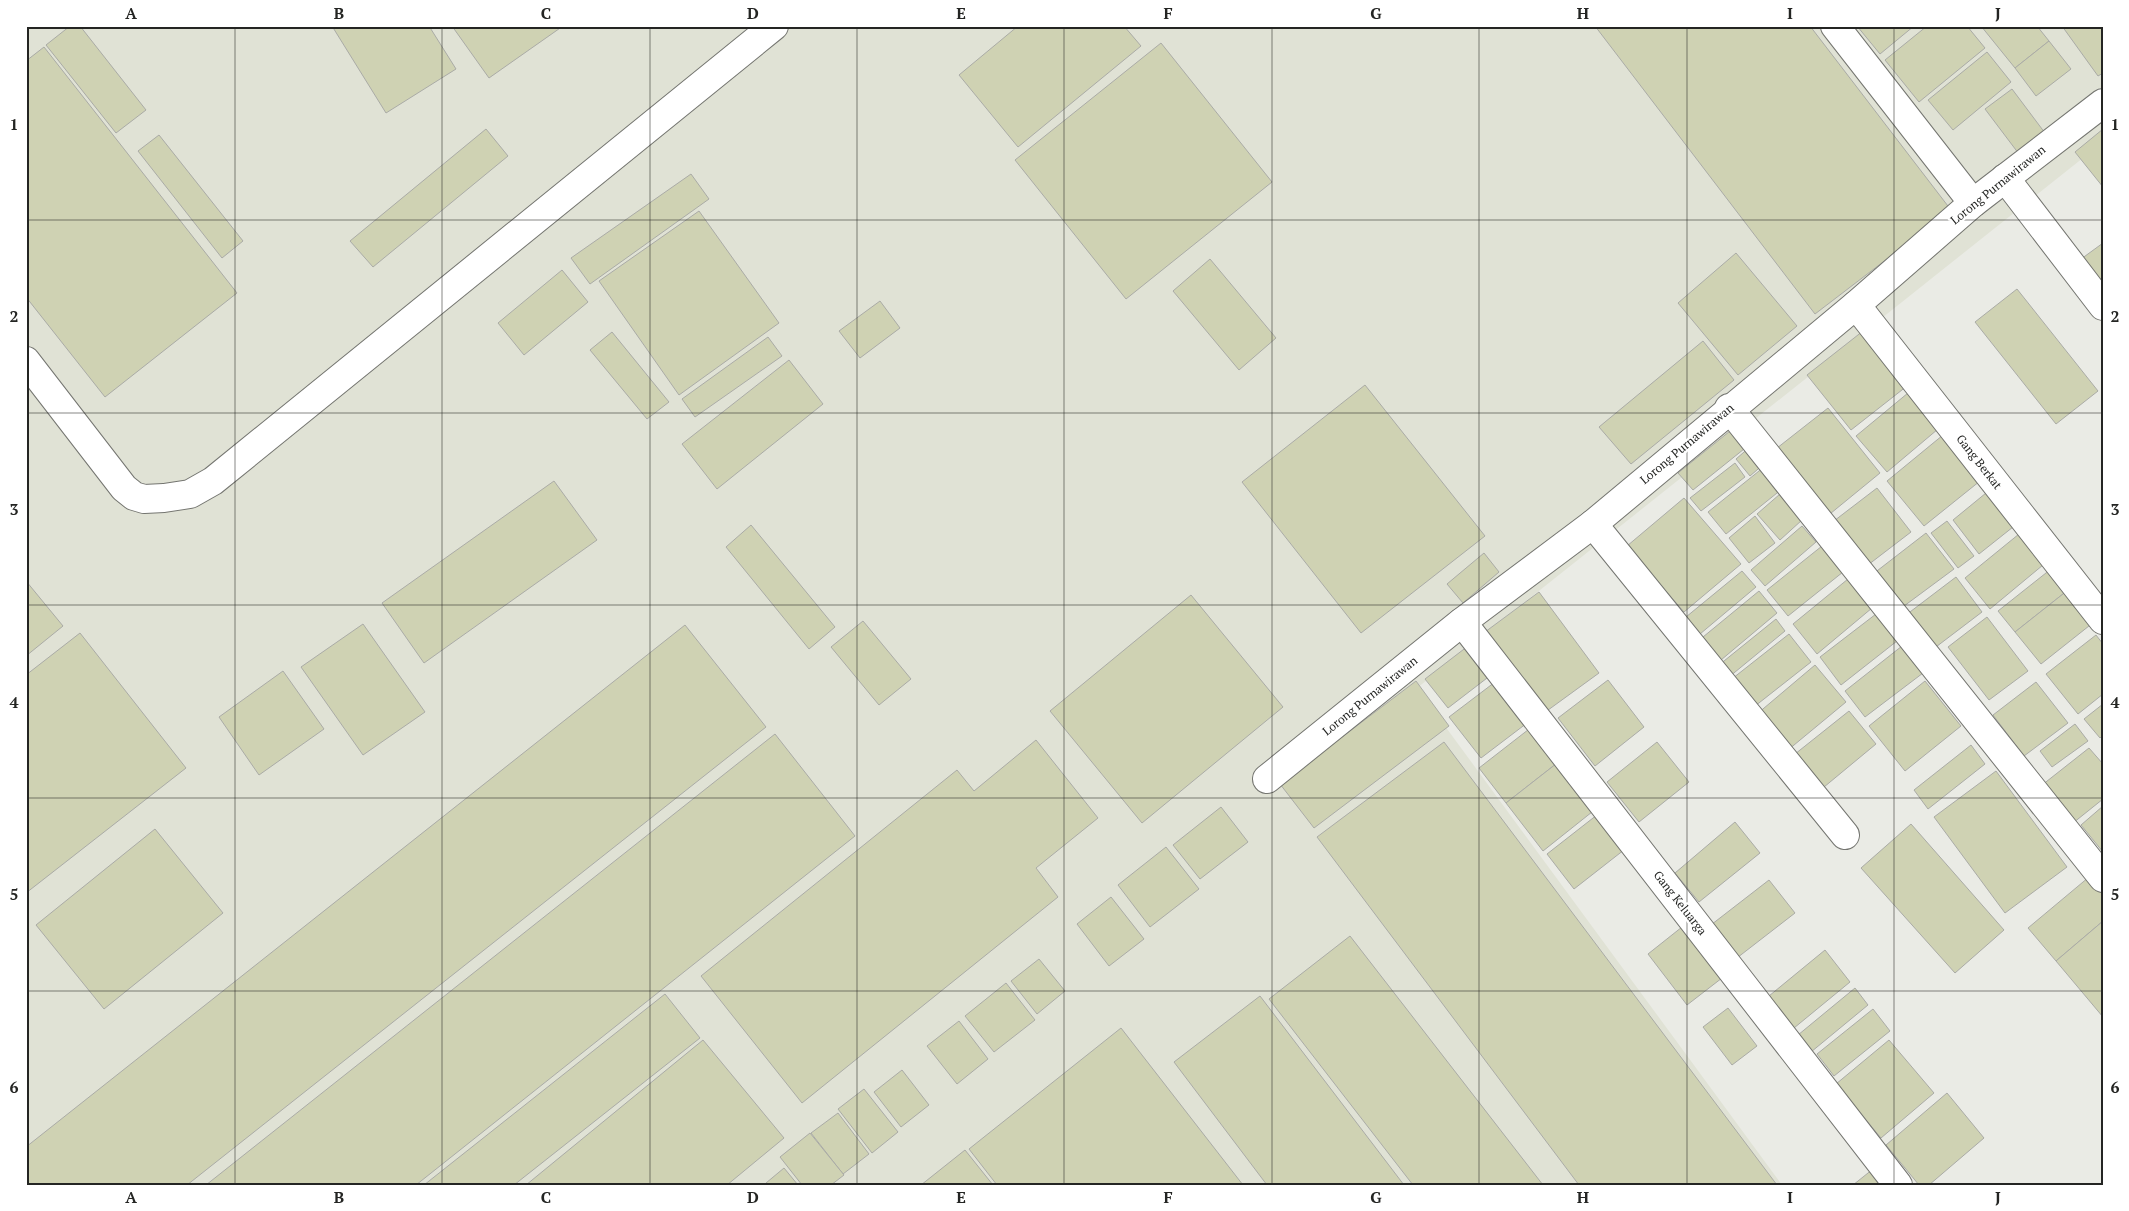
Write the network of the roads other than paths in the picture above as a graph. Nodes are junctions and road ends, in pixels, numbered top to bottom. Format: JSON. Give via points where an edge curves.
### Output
{"nodes":[{"id":1,"x":774,"y":26,"type":"edge"},
{"id":2,"x":1835,"y":26,"type":"edge"},
{"id":3,"x":2103,"y":103,"type":"edge"},
{"id":4,"x":2005,"y":178,"type":"junction"},
{"id":5,"x":1973,"y":203,"type":"junction"},
{"id":6,"x":1856,"y":305,"type":"junction"},
{"id":7,"x":2103,"y":306,"type":"edge"},
{"id":8,"x":26,"y":361,"type":"edge"},
{"id":9,"x":1729,"y":408,"type":"junction"},
{"id":10,"x":1593,"y":524,"type":"junction"},
{"id":11,"x":2103,"y":620,"type":"edge"},
{"id":12,"x":1462,"y":622,"type":"junction"},
{"id":13,"x":1267,"y":779,"type":"dead end"},
{"id":14,"x":1845,"y":835,"type":"dead end"},
{"id":15,"x":2103,"y":878,"type":"edge"},
{"id":16,"x":1898,"y":1185,"type":"edge"}],
"edges":[{"from":1,"to":8,"type":"street","via":[[213,481],[190,494],[144,499],[124,488]]},
{"from":2,"to":5,"type":"street"},
{"from":3,"to":4,"type":"street","name":"Lorong Purnawirawan"},
{"from":4,"to":5,"type":"street","name":"Lorong Purnawirawan"},
{"from":4,"to":7,"type":"street"},
{"from":5,"to":6,"type":"street","name":"Lorong Purnawirawan"},
{"from":6,"to":9,"type":"street","name":"Lorong Purnawirawan"},
{"from":6,"to":11,"type":"street","name":"Gang Berkat"},
{"from":9,"to":10,"type":"street","name":"Lorong Purnawirawan"},
{"from":9,"to":15,"type":"street"},
{"from":10,"to":12,"type":"street","name":"Lorong Purnawirawan"},
{"from":10,"to":14,"type":"street"},
{"from":12,"to":13,"type":"street","name":"Lorong Purnawirawan"},
{"from":12,"to":16,"type":"street","name":"Gang Keluarga"}]}
